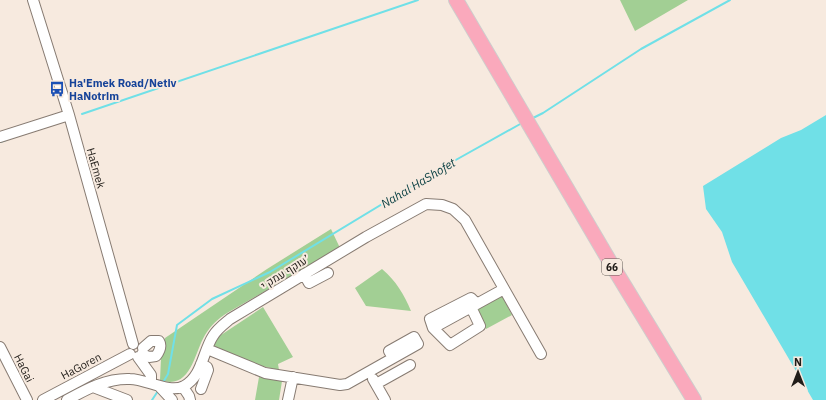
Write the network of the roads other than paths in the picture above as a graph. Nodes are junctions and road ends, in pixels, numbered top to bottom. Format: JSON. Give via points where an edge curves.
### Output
{"nodes":[{"id":1,"x":33,"y":0,"type":"edge"},
{"id":2,"x":449,"y":0,"type":"edge"},
{"id":3,"x":456,"y":0,"type":"edge"},
{"id":4,"x":517,"y":109,"type":"junction"},
{"id":5,"x":69,"y":115,"type":"junction"},
{"id":6,"x":531,"y":133,"type":"junction"},
{"id":7,"x":0,"y":137,"type":"edge"},
{"id":8,"x":328,"y":273,"type":"dead end"},
{"id":9,"x":304,"y":274,"type":"junction"},
{"id":10,"x":504,"y":289,"type":"junction"},
{"id":11,"x":474,"y":305,"type":"junction"},
{"id":12,"x":0,"y":347,"type":"edge"},
{"id":13,"x":207,"y":349,"type":"junction"},
{"id":14,"x":137,"y":351,"type":"junction"},
{"id":15,"x":541,"y":354,"type":"dead end"},
{"id":16,"x":393,"y":358,"type":"dead end"},
{"id":17,"x":201,"y":364,"type":"junction"},
{"id":18,"x":410,"y":365,"type":"dead end"},
{"id":19,"x":369,"y":372,"type":"junction"},
{"id":20,"x":293,"y":377,"type":"junction"},
{"id":21,"x":155,"y":384,"type":"junction"},
{"id":22,"x":376,"y":384,"type":"junction"},
{"id":23,"x":93,"y":387,"type":"junction"},
{"id":24,"x":183,"y":387,"type":"junction"},
{"id":25,"x":200,"y":389,"type":"dead end"},
{"id":26,"x":27,"y":400,"type":"edge"},
{"id":27,"x":43,"y":400,"type":"edge"},
{"id":28,"x":67,"y":400,"type":"edge"},
{"id":29,"x":127,"y":400,"type":"edge"},
{"id":30,"x":172,"y":400,"type":"edge"},
{"id":31,"x":190,"y":400,"type":"edge"},
{"id":32,"x":288,"y":400,"type":"edge"},
{"id":33,"x":385,"y":400,"type":"edge"},
{"id":34,"x":684,"y":400,"type":"edge"},
{"id":35,"x":694,"y":400,"type":"edge"}],
"edges":[{"from":1,"to":5,"type":"street","name":"HaEmek"},
{"from":2,"to":4,"type":"highway","number":"66"},
{"from":3,"to":4,"type":"highway","number":"66"},
{"from":4,"to":6,"type":"highway","number":"66"},
{"from":5,"to":7,"type":"street"},
{"from":5,"to":14,"type":"street","name":"HaEmek"},
{"from":6,"to":34,"type":"highway","number":"66"},
{"from":6,"to":35,"type":"highway","number":"66"},
{"from":8,"to":9,"type":"street","via":[[309,283]]},
{"from":9,"to":10,"type":"street","name":"עוקף עמק י’","via":[[426,204],[442,205],[453,209],[465,220]]},
{"from":9,"to":13,"type":"street","name":"עוקף עמק י’","via":[[230,319],[213,336]]},
{"from":10,"to":11,"type":"street"},
{"from":10,"to":15,"type":"street","name":"עוקף עמק י’"},
{"from":11,"to":11,"type":"street","via":[[470,298],[430,319],[433,328],[450,345],[480,326]]},
{"from":12,"to":26,"type":"street","name":"HaGai"},
{"from":13,"to":17,"type":"street","name":"עוקף עמק י’"},
{"from":13,"to":20,"type":"street","via":[[262,372]]},
{"from":14,"to":21,"type":"street"},
{"from":14,"to":27,"type":"street","name":"HaGoren"},
{"from":16,"to":19,"type":"street"},
{"from":17,"to":24,"type":"street","name":"עוקף עמק י’","via":[[193,378]]},
{"from":17,"to":25,"type":"street","via":[[208,370]]},
{"from":18,"to":22,"type":"street"},
{"from":19,"to":20,"type":"street","via":[[343,385]]},
{"from":19,"to":22,"type":"street"},
{"from":20,"to":32,"type":"street"},
{"from":21,"to":23,"type":"street","via":[[120,379]]},
{"from":21,"to":24,"type":"street","via":[[170,388]]},
{"from":21,"to":30,"type":"street"},
{"from":22,"to":33,"type":"street"},
{"from":23,"to":28,"type":"street"},
{"from":23,"to":29,"type":"street"},
{"from":24,"to":31,"type":"street"}]}
